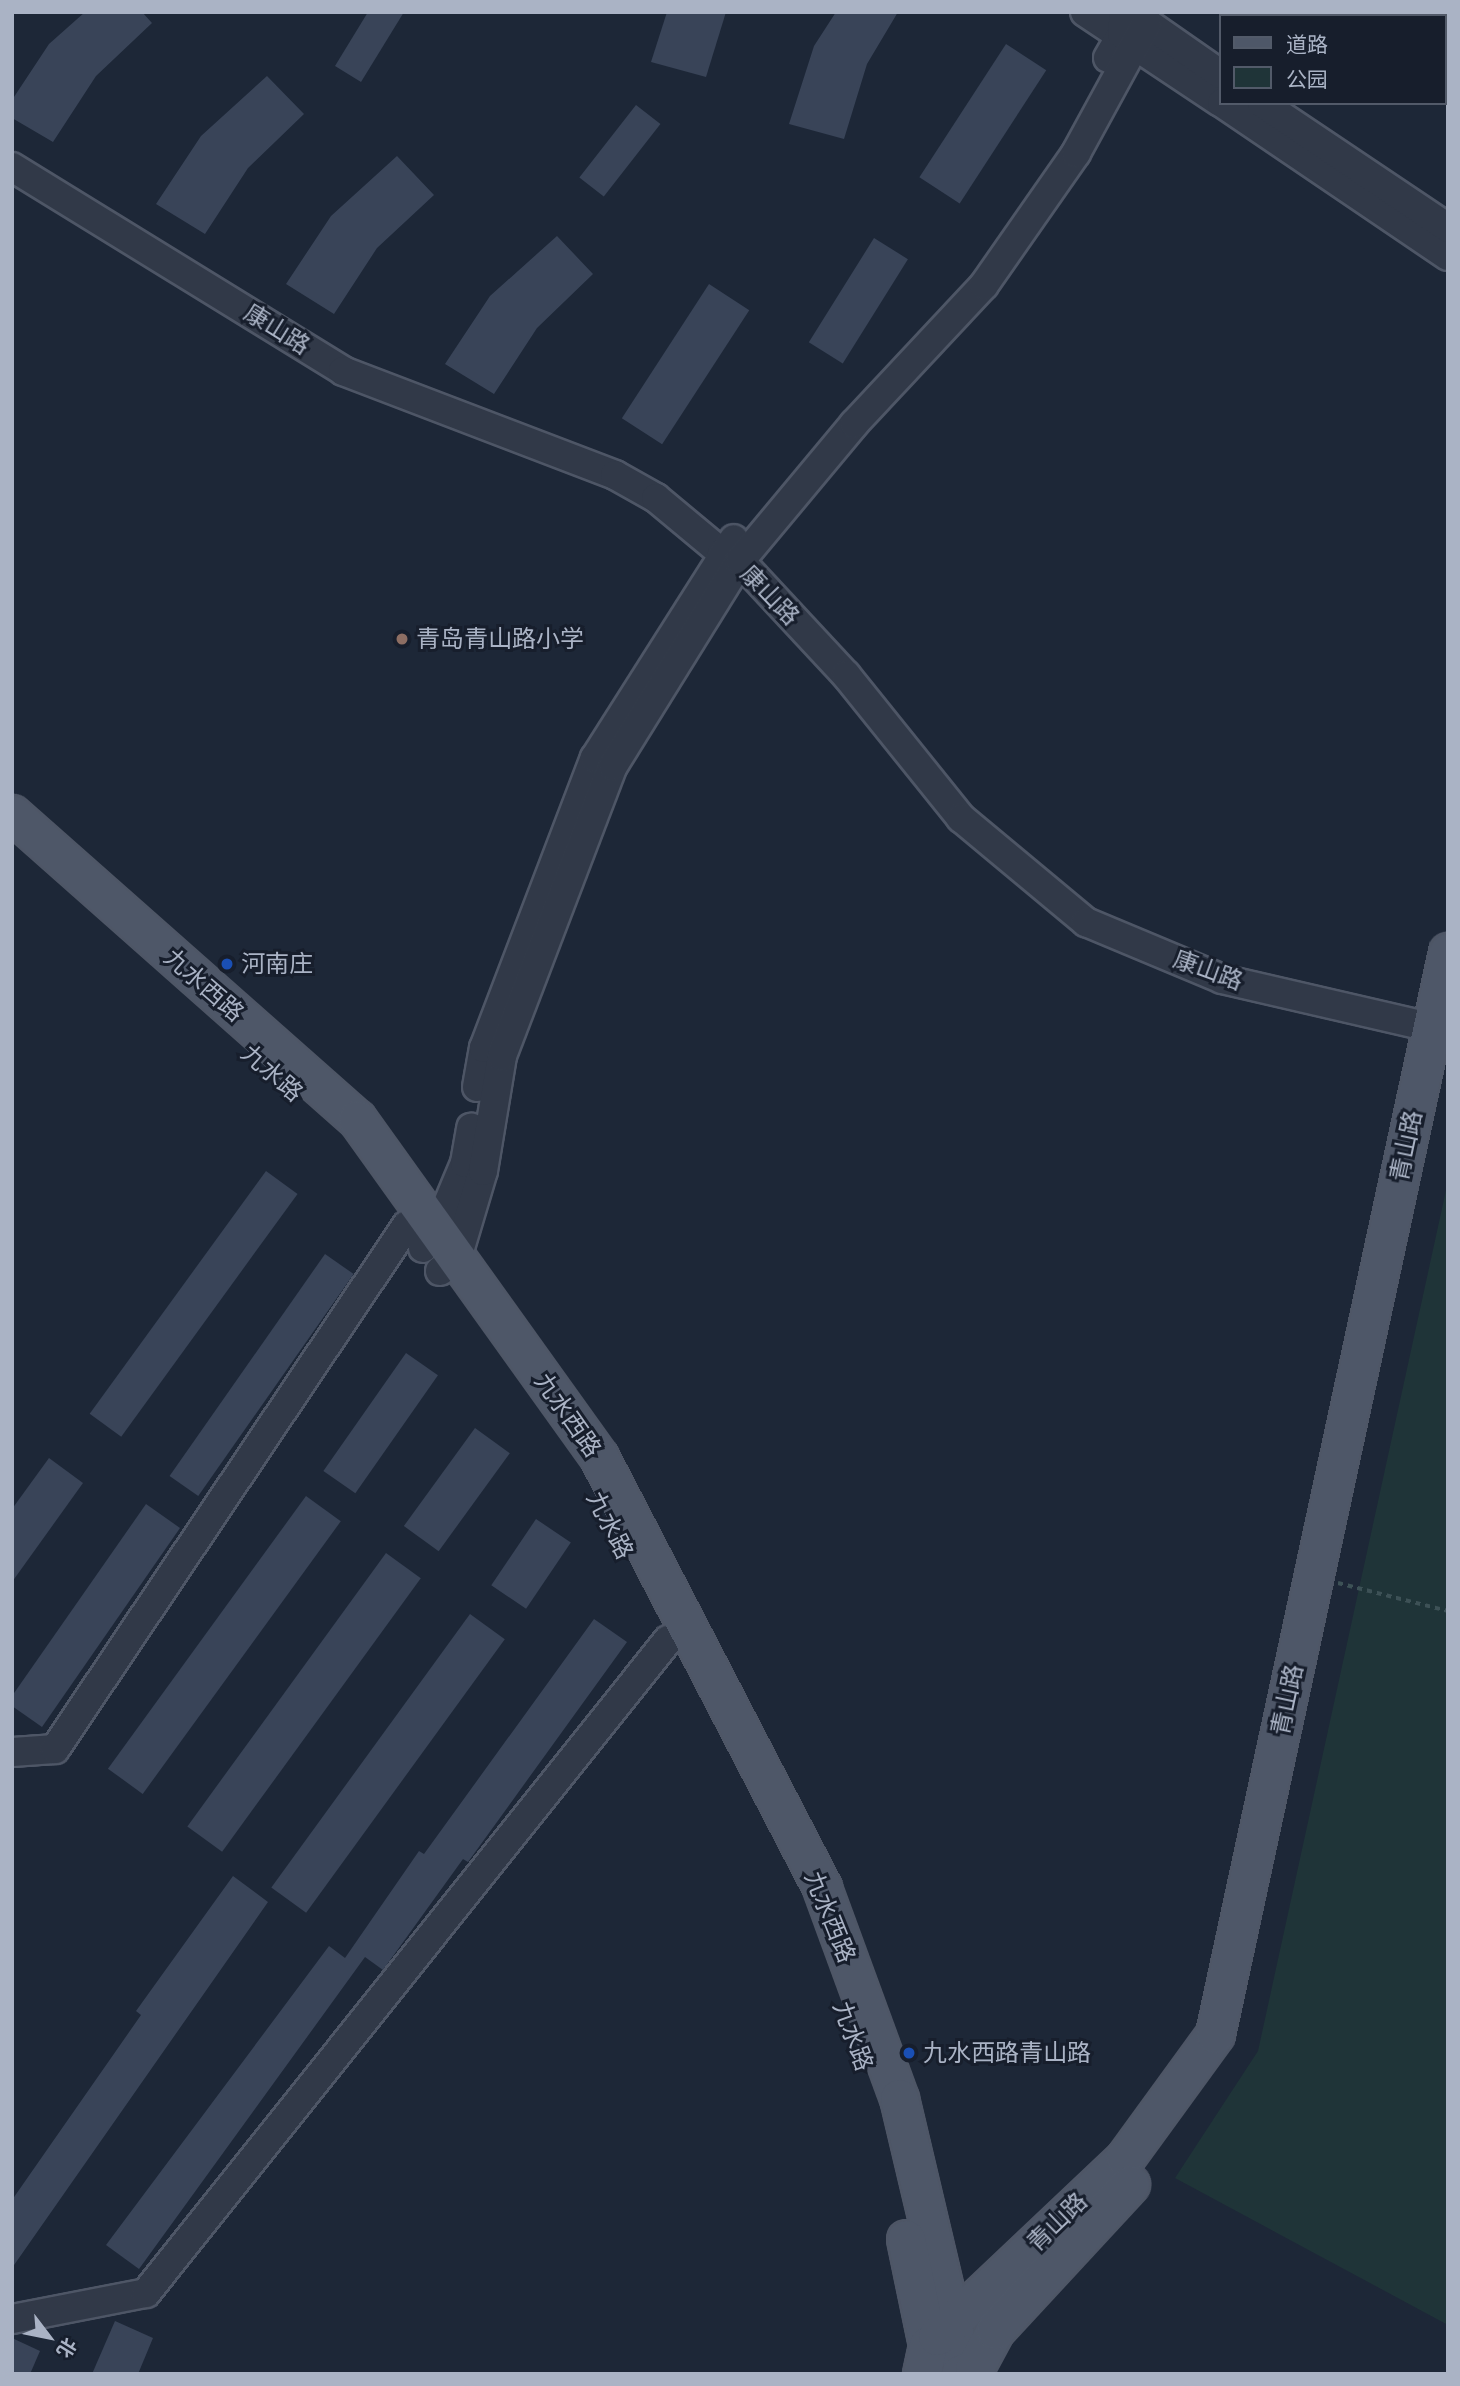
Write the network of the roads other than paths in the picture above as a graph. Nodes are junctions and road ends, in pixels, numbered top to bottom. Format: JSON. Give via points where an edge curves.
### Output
{"nodes":[{"id":1,"x":1085,"y":12,"type":"edge"},
{"id":2,"x":1132,"y":25,"type":"edge"},
{"id":3,"x":1218,"y":73,"type":"edge"},
{"id":4,"x":1218,"y":100,"type":"edge"},
{"id":5,"x":1224,"y":105,"type":"edge"},
{"id":6,"x":1265,"y":105,"type":"edge"},
{"id":7,"x":12,"y":167,"type":"edge"},
{"id":8,"x":1448,"y":228,"type":"edge"},
{"id":9,"x":1448,"y":256,"type":"edge"},
{"id":10,"x":731,"y":557,"type":"junction"},
{"id":11,"x":12,"y":814,"type":"edge"},
{"id":12,"x":12,"y":843,"type":"edge"},
{"id":13,"x":1448,"y":952,"type":"edge"},
{"id":14,"x":1442,"y":1038,"type":"edge"},
{"id":15,"x":433,"y":1246,"type":"junction"},
{"id":16,"x":668,"y":1640,"type":"junction"},
{"id":17,"x":12,"y":1752,"type":"edge"},
{"id":18,"x":12,"y":2319,"type":"edge"},
{"id":19,"x":929,"y":2358,"type":"edge"},
{"id":20,"x":968,"y":2371,"type":"edge"}],
"edges":[{"from":1,"to":2,"type":"street"},
{"from":2,"to":3,"type":"street"},
{"from":2,"to":4,"type":"street"},
{"from":2,"to":10,"type":"street","via":[[1058,145],[965,277],[835,416]]},
{"from":5,"to":9,"type":"street"},
{"from":6,"to":8,"type":"street"},
{"from":7,"to":10,"type":"street","name":"康山路","via":[[343,371],[615,475],[656,498]]},
{"from":10,"to":14,"type":"street","name":"康山路","via":[[846,676],[961,818],[1086,922],[1222,979]]},
{"from":10,"to":15,"type":"street","via":[[613,766],[502,1056],[483,1171]]},
{"from":11,"to":15,"type":"main road","name":"九水西路","via":[[358,1119]]},
{"from":12,"to":15,"type":"main road","name":"九水路","via":[[341,1133]]},
{"from":13,"to":14,"type":"main road","name":"青山路"},
{"from":14,"to":19,"type":"main road","name":"青山路","via":[[1215,2034],[1125,2158]]},
{"from":14,"to":20,"type":"main road","name":"青山路","via":[[1334,1582],[1235,2043],[1141,2172],[995,2330]]},
{"from":15,"to":16,"type":"main road","name":"九水路","via":[[580,1468]]},
{"from":15,"to":17,"type":"street","via":[[55,1749]]},
{"from":15,"to":19,"type":"main road","name":"九水西路","via":[[599,1457],[822,1888],[899,2098]]},
{"from":16,"to":18,"type":"street","via":[[146,2292]]},
{"from":16,"to":19,"type":"main road","name":"九水路","via":[[802,1897],[878,2104]]},
{"from":19,"to":20,"type":"main road","name":"九水路"}]}
